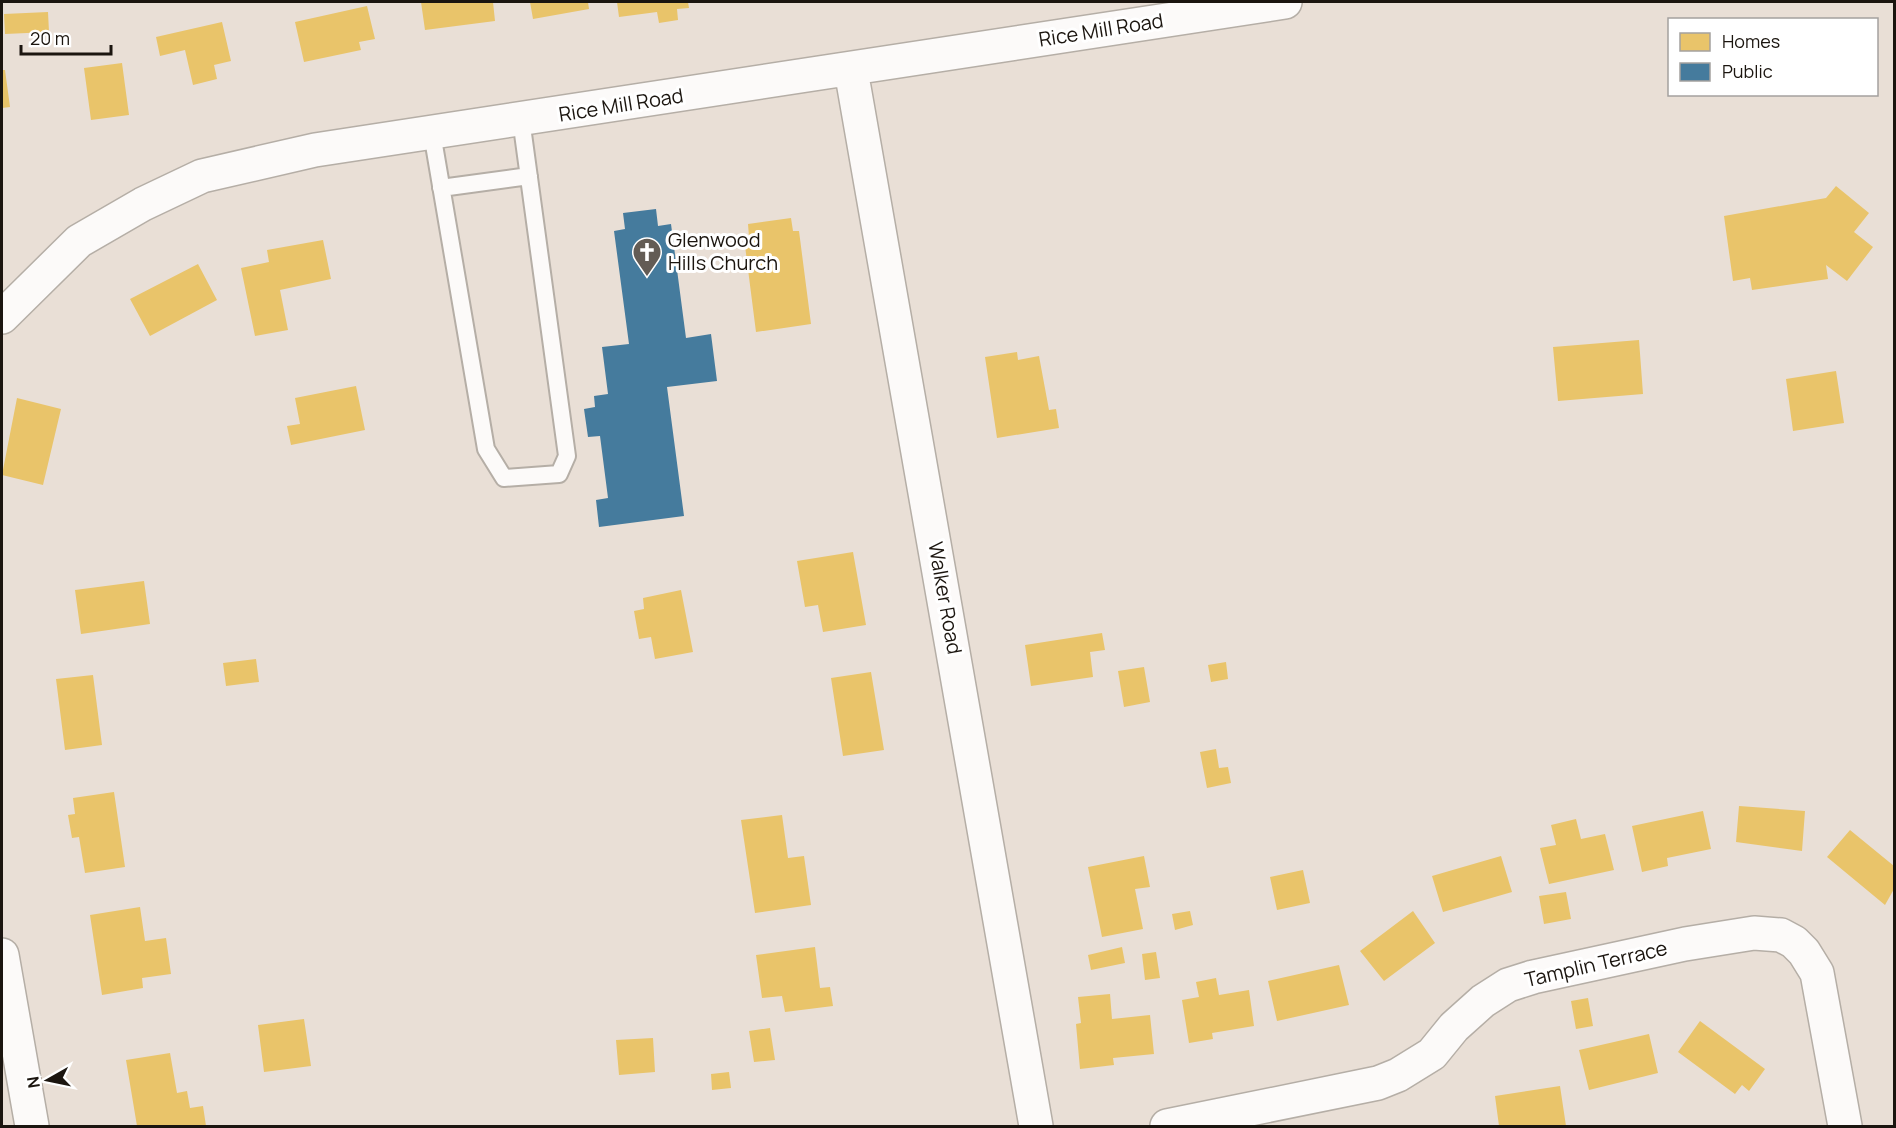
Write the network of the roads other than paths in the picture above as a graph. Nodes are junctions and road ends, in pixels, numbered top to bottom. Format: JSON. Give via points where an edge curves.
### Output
{"nodes":[{"id":1,"x":1286,"y":2,"type":"edge"},
{"id":2,"x":851,"y":70,"type":"junction"},
{"id":3,"x":521,"y":120,"type":"junction"},
{"id":4,"x":432,"y":133,"type":"junction"},
{"id":5,"x":529,"y":176,"type":"junction"},
{"id":6,"x":441,"y":188,"type":"junction"},
{"id":7,"x":2,"y":317,"type":"edge"},
{"id":8,"x":2,"y":955,"type":"edge"},
{"id":9,"x":5,"y":991,"type":"edge"},
{"id":10,"x":33,"y":1126,"type":"edge"},
{"id":11,"x":1036,"y":1126,"type":"edge"},
{"id":12,"x":1167,"y":1126,"type":"edge"},
{"id":13,"x":1845,"y":1126,"type":"edge"}],
"edges":[{"from":1,"to":2,"type":"street","name":"Rice Mill Road"},
{"from":2,"to":3,"type":"street","name":"Rice Mill Road"},
{"from":2,"to":11,"type":"street","name":"Walker Road"},
{"from":3,"to":4,"type":"street","name":"Rice Mill Road"},
{"from":3,"to":5,"type":"lane"},
{"from":4,"to":6,"type":"lane"},
{"from":4,"to":7,"type":"street","name":"Rice Mill Road","via":[[315,150],[202,176],[143,204],[80,241]]},
{"from":5,"to":6,"type":"lane"},
{"from":5,"to":6,"type":"lane","via":[[567,456],[559,474],[504,478],[486,449]]},
{"from":8,"to":9,"type":"street"},
{"from":9,"to":10,"type":"street"},
{"from":12,"to":13,"type":"street","name":"Tamplin Terrace","via":[[1378,1083],[1398,1075],[1432,1054],[1454,1027],[1508,985],[1602,961],[1754,933],[1781,935],[1794,942],[1817,973]]}]}
